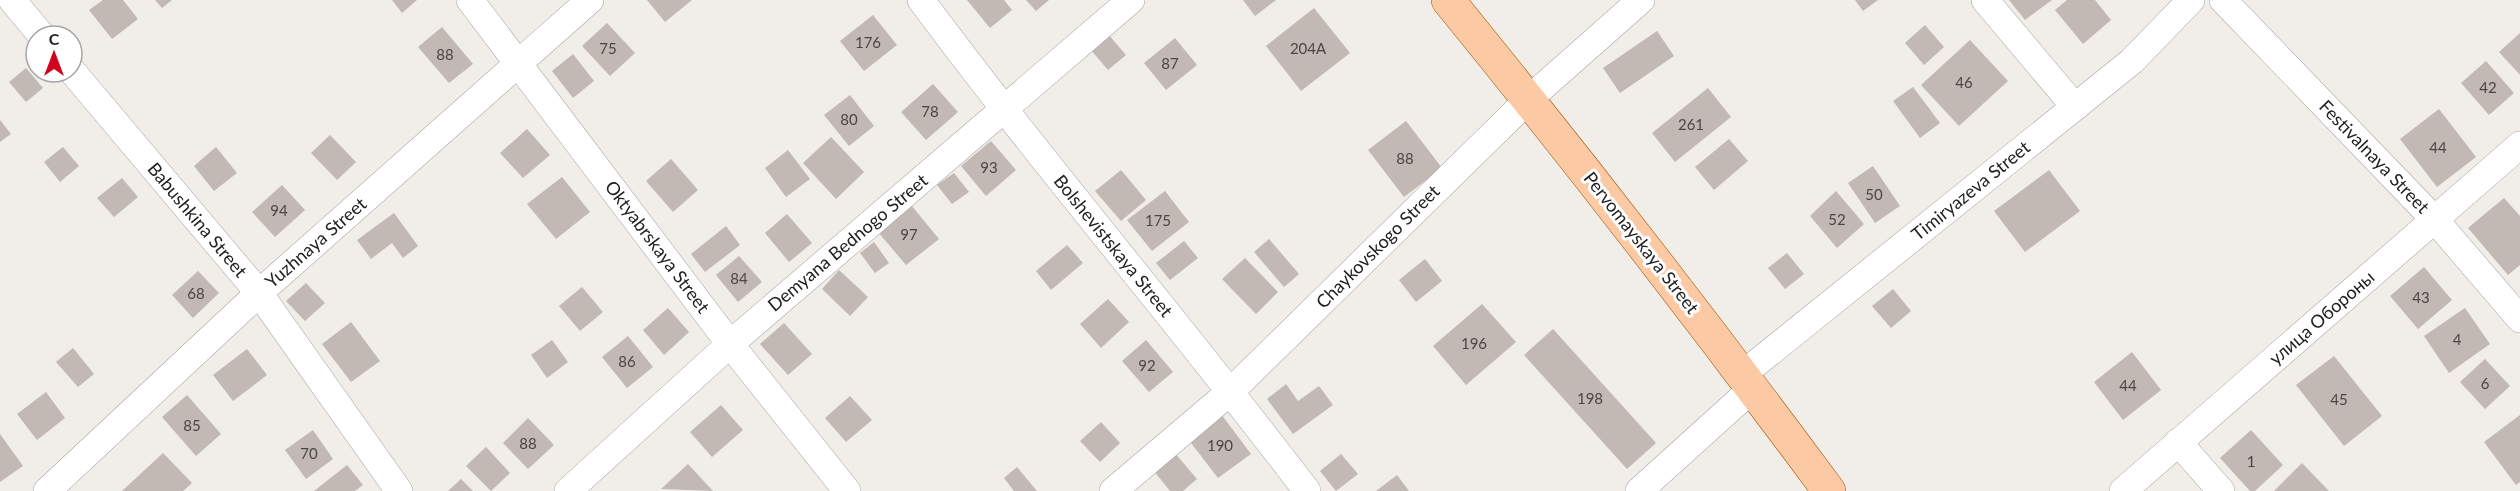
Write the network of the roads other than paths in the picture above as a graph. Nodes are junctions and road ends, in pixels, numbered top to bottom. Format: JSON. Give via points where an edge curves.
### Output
{"nodes":[{"id":1,"x":12,"y":0,"type":"edge"},
{"id":2,"x":470,"y":0,"type":"edge"},
{"id":3,"x":590,"y":0,"type":"edge"},
{"id":4,"x":921,"y":0,"type":"edge"},
{"id":5,"x":1131,"y":0,"type":"edge"},
{"id":6,"x":1448,"y":0,"type":"edge"},
{"id":7,"x":1641,"y":0,"type":"edge"},
{"id":8,"x":1985,"y":0,"type":"edge"},
{"id":9,"x":2191,"y":0,"type":"edge"},
{"id":10,"x":2223,"y":0,"type":"edge"},
{"id":11,"x":32,"y":24,"type":"edge"},
{"id":12,"x":520,"y":65,"type":"junction"},
{"id":13,"x":83,"y":84,"type":"edge"},
{"id":14,"x":1529,"y":99,"type":"junction"},
{"id":15,"x":2075,"y":107,"type":"junction"},
{"id":16,"x":1004,"y":111,"type":"junction"},
{"id":17,"x":2520,"y":144,"type":"edge"},
{"id":18,"x":2436,"y":220,"type":"junction"},
{"id":19,"x":259,"y":293,"type":"junction"},
{"id":20,"x":2520,"y":319,"type":"edge"},
{"id":21,"x":730,"y":344,"type":"junction"},
{"id":22,"x":1748,"y":381,"type":"junction"},
{"id":23,"x":1231,"y":392,"type":"junction"},
{"id":24,"x":2178,"y":442,"type":"junction"},
{"id":25,"x":47,"y":491,"type":"edge"},
{"id":26,"x":399,"y":491,"type":"edge"},
{"id":27,"x":568,"y":491,"type":"edge"},
{"id":28,"x":848,"y":491,"type":"edge"},
{"id":29,"x":1113,"y":491,"type":"edge"},
{"id":30,"x":1307,"y":491,"type":"edge"},
{"id":31,"x":1639,"y":491,"type":"edge"},
{"id":32,"x":1829,"y":491,"type":"edge"},
{"id":33,"x":2123,"y":491,"type":"edge"},
{"id":34,"x":2221,"y":491,"type":"edge"}],
"edges":[{"from":1,"to":11,"type":"street"},
{"from":2,"to":12,"type":"street","name":"Oktyabrskaya Street"},
{"from":3,"to":12,"type":"street","name":"Yuzhnaya Street"},
{"from":4,"to":16,"type":"street","name":"Bolshevistskaya Street"},
{"from":5,"to":16,"type":"street","name":"Demyana Bednogo Street"},
{"from":6,"to":14,"type":"main road","name":"Pervomayskaya Street"},
{"from":7,"to":14,"type":"street","name":"Chaykovskogo Street"},
{"from":8,"to":15,"type":"street"},
{"from":9,"to":15,"type":"street","name":"Timiryazeva Street","via":[[2132,61]]},
{"from":10,"to":18,"type":"street","name":"Festivalnaya Street"},
{"from":12,"to":19,"type":"street","name":"Yuzhnaya Street"},
{"from":12,"to":21,"type":"street","name":"Oktyabrskaya Street"},
{"from":13,"to":19,"type":"street","name":"Babushkina Street"},
{"from":14,"to":22,"type":"main road","name":"Pervomayskaya Street"},
{"from":14,"to":23,"type":"street","name":"Chaykovskogo Street"},
{"from":15,"to":22,"type":"street","name":"Timiryazeva Street"},
{"from":16,"to":21,"type":"street","name":"Demyana Bednogo Street"},
{"from":16,"to":23,"type":"street","name":"Bolshevistskaya Street"},
{"from":17,"to":18,"type":"street","name":"улица Обороны"},
{"from":18,"to":20,"type":"street","name":"Festivalnaya Street"},
{"from":18,"to":24,"type":"street","name":"улица Обороны"},
{"from":19,"to":25,"type":"street","name":"Yuzhnaya Street"},
{"from":19,"to":26,"type":"street","name":"Babushkina Street"},
{"from":21,"to":27,"type":"street","name":"Demyana Bednogo Street"},
{"from":21,"to":28,"type":"street","name":"Oktyabrskaya Street"},
{"from":22,"to":31,"type":"street","name":"Timiryazeva Street"},
{"from":22,"to":32,"type":"main road","name":"Pervomayskaya Street"},
{"from":23,"to":29,"type":"street","name":"Chaykovskogo Street"},
{"from":23,"to":30,"type":"street","name":"Bolshevistskaya Street"},
{"from":24,"to":33,"type":"street","name":"улица Обороны"},
{"from":24,"to":34,"type":"street"}]}
